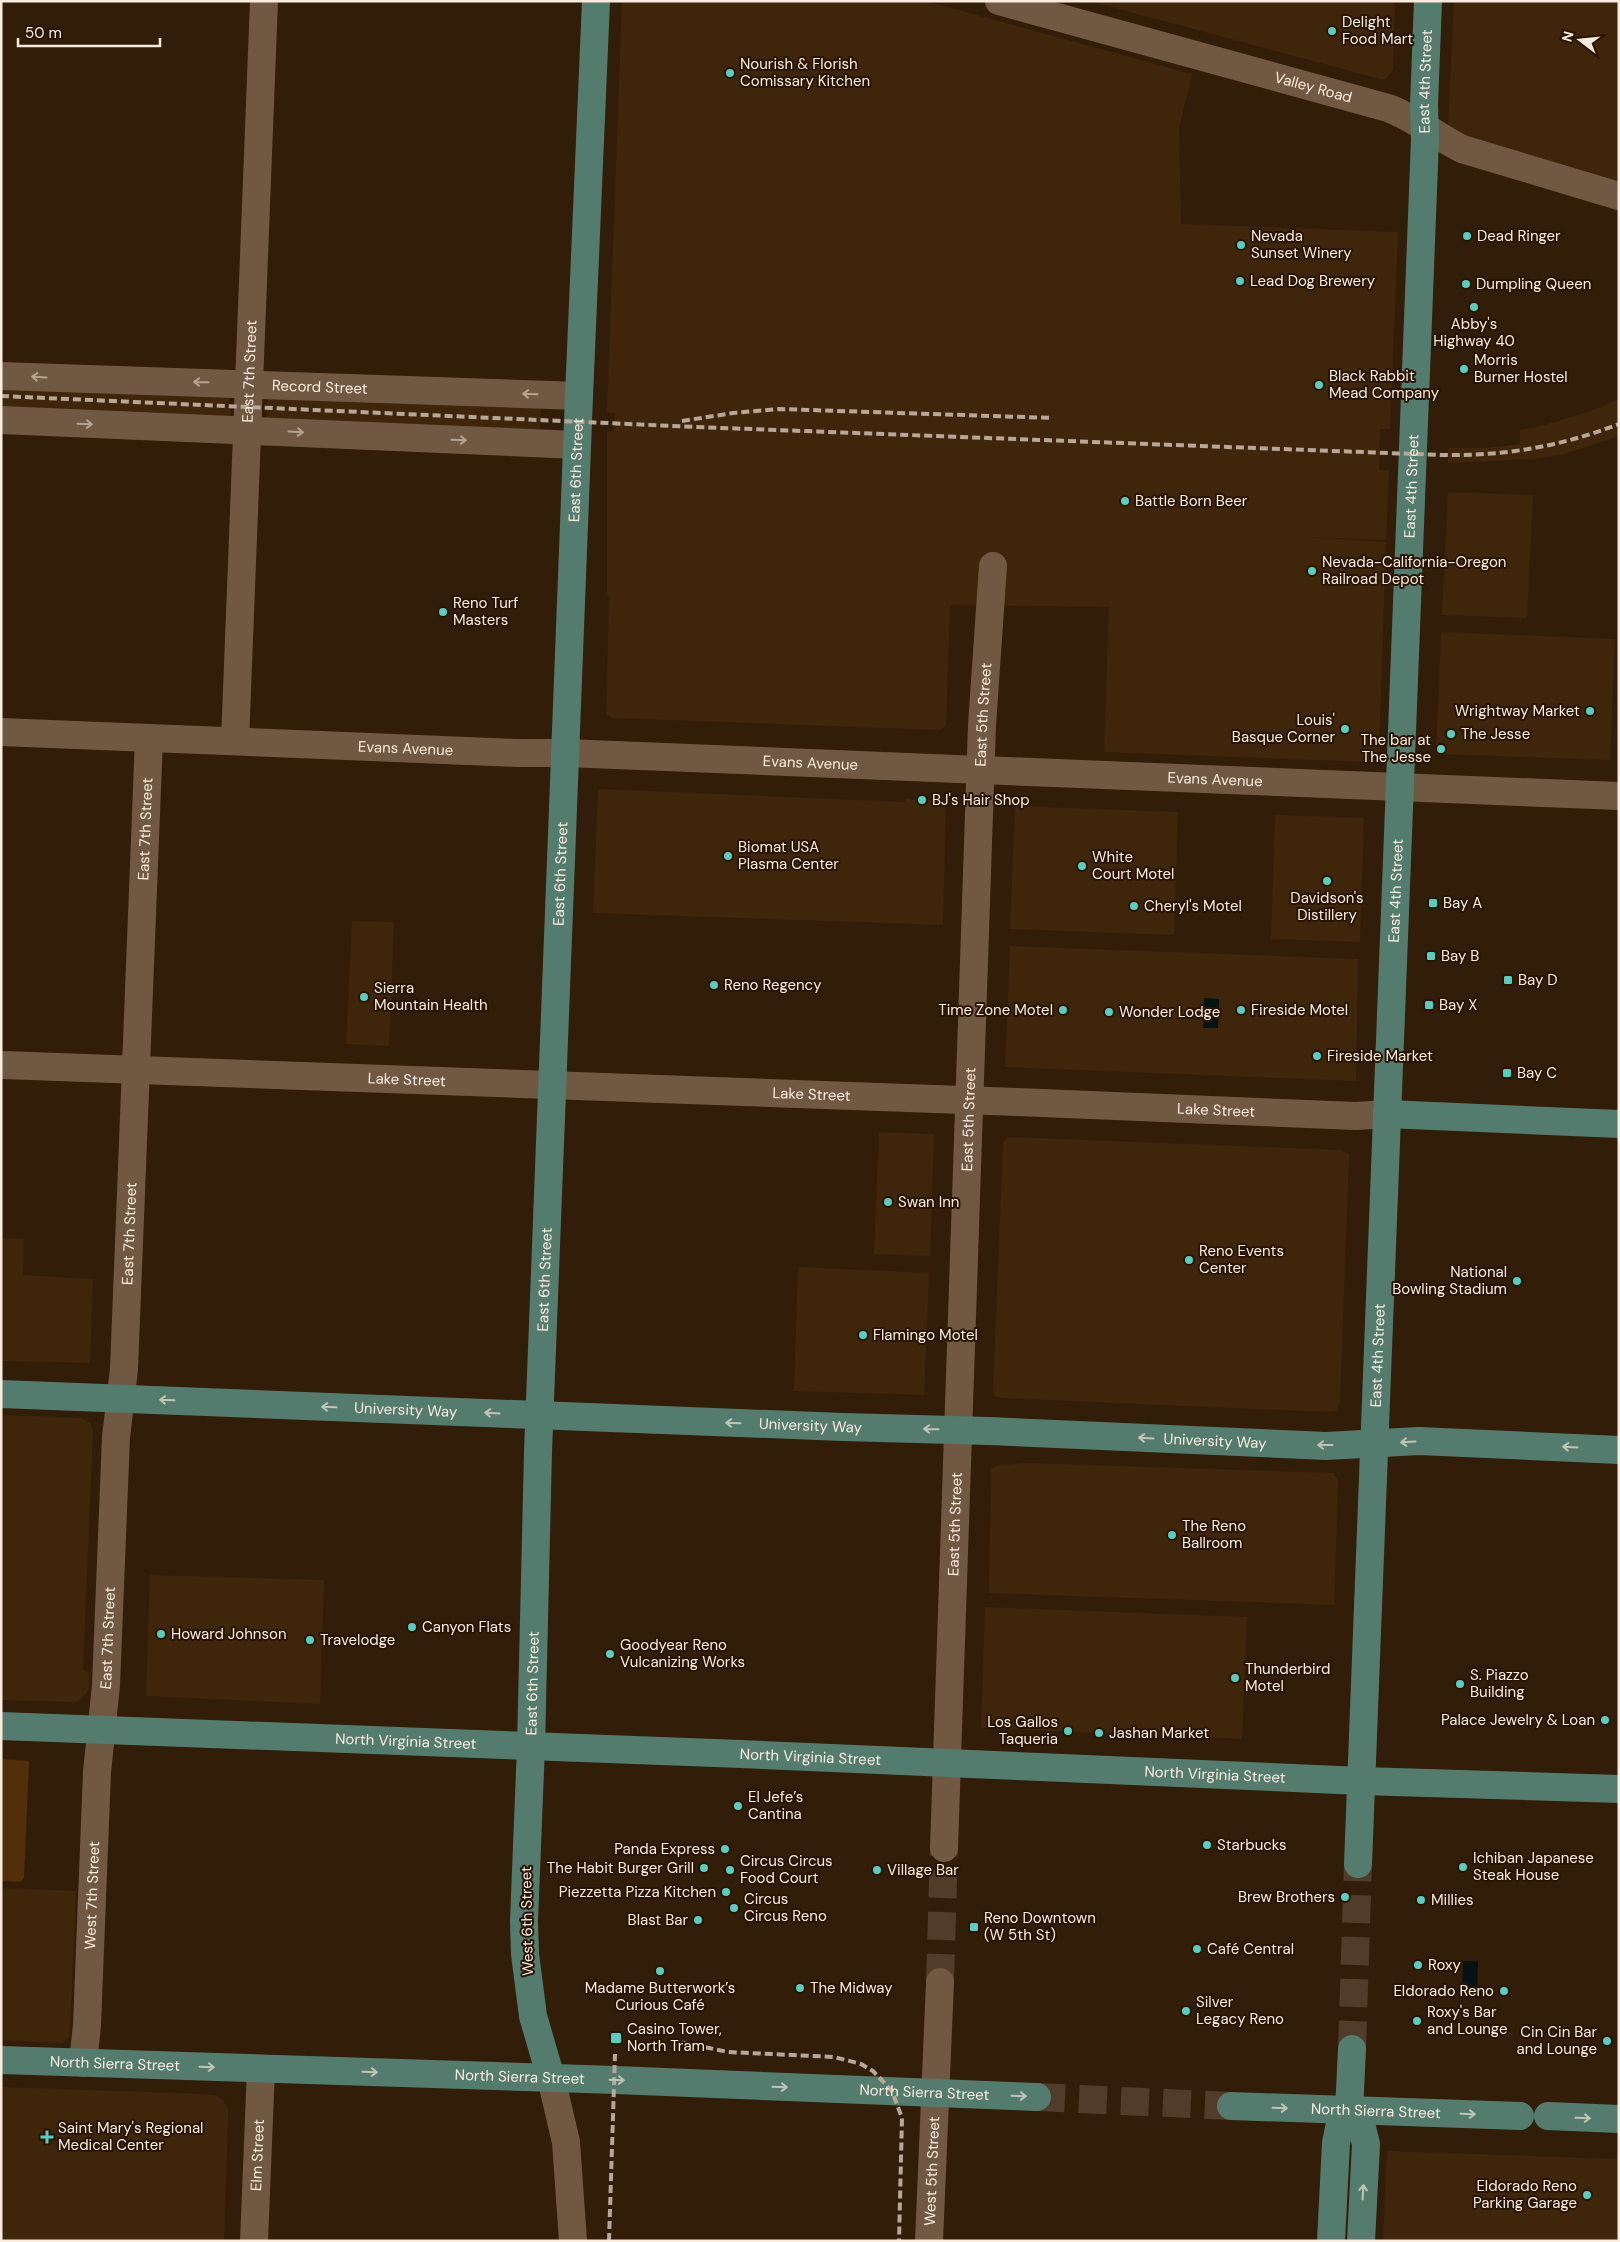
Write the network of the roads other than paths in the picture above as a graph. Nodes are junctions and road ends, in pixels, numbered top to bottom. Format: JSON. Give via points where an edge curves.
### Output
{"nodes":[{"id":1,"x":264,"y":1,"type":"edge"},
{"id":2,"x":596,"y":1,"type":"edge"},
{"id":3,"x":1428,"y":1,"type":"edge"},
{"id":4,"x":1007,"y":2,"type":"edge"},
{"id":5,"x":1425,"y":127,"type":"junction"},
{"id":6,"x":1619,"y":196,"type":"edge"},
{"id":7,"x":1,"y":376,"type":"edge"},
{"id":8,"x":250,"y":383,"type":"junction"},
{"id":9,"x":579,"y":396,"type":"junction"},
{"id":10,"x":1,"y":420,"type":"edge"},
{"id":11,"x":248,"y":430,"type":"junction"},
{"id":12,"x":577,"y":445,"type":"junction"},
{"id":13,"x":993,"y":566,"type":"dead end"},
{"id":14,"x":1,"y":732,"type":"edge"},
{"id":15,"x":149,"y":738,"type":"junction"},
{"id":16,"x":235,"y":741,"type":"junction"},
{"id":17,"x":566,"y":753,"type":"junction"},
{"id":18,"x":982,"y":771,"type":"junction"},
{"id":19,"x":1401,"y":788,"type":"junction"},
{"id":20,"x":1619,"y":796,"type":"edge"},
{"id":21,"x":3,"y":1065,"type":"dead end"},
{"id":22,"x":135,"y":1069,"type":"junction"},
{"id":23,"x":553,"y":1084,"type":"junction"},
{"id":24,"x":970,"y":1100,"type":"junction"},
{"id":25,"x":1388,"y":1114,"type":"junction"},
{"id":26,"x":1619,"y":1124,"type":"edge"},
{"id":27,"x":1,"y":1394,"type":"edge"},
{"id":28,"x":120,"y":1398,"type":"junction"},
{"id":29,"x":540,"y":1415,"type":"junction"},
{"id":30,"x":958,"y":1430,"type":"junction"},
{"id":31,"x":1374,"y":1444,"type":"junction"},
{"id":32,"x":1619,"y":1450,"type":"edge"},
{"id":33,"x":1,"y":1726,"type":"edge"},
{"id":34,"x":102,"y":1728,"type":"junction"},
{"id":35,"x":531,"y":1746,"type":"junction"},
{"id":36,"x":947,"y":1763,"type":"junction"},
{"id":37,"x":1362,"y":1781,"type":"junction"},
{"id":38,"x":1619,"y":1789,"type":"edge"},
{"id":39,"x":944,"y":1848,"type":"tunnel mouth"},
{"id":40,"x":1358,"y":1864,"type":"tunnel mouth"},
{"id":41,"x":940,"y":1982,"type":"tunnel mouth"},
{"id":42,"x":1352,"y":2049,"type":"tunnel mouth"},
{"id":43,"x":1,"y":2060,"type":"edge"},
{"id":44,"x":83,"y":2063,"type":"junction"},
{"id":45,"x":261,"y":2069,"type":"junction"},
{"id":46,"x":551,"y":2078,"type":"junction"},
{"id":47,"x":936,"y":2093,"type":"junction"},
{"id":48,"x":1037,"y":2097,"type":"tunnel mouth"},
{"id":49,"x":1231,"y":2106,"type":"tunnel mouth"},
{"id":50,"x":1349,"y":2110,"type":"junction"},
{"id":51,"x":1520,"y":2116,"type":"dead end"},
{"id":52,"x":1548,"y":2116,"type":"dead end"},
{"id":53,"x":1619,"y":2119,"type":"edge"},
{"id":54,"x":254,"y":2241,"type":"edge"},
{"id":55,"x":573,"y":2241,"type":"edge"},
{"id":56,"x":929,"y":2241,"type":"edge"},
{"id":57,"x":1332,"y":2241,"type":"edge"},
{"id":58,"x":1361,"y":2241,"type":"edge"}],
"edges":[{"from":1,"to":8,"type":"street","name":"East 7th Street"},
{"from":2,"to":9,"type":"main road","name":"East 6th Street"},
{"from":3,"to":5,"type":"main road","name":"East 4th Street"},
{"from":4,"to":5,"type":"street","name":"Valley Road","via":[[1388,108]]},
{"from":5,"to":6,"type":"street","name":"Valley Road","via":[[1462,149]]},
{"from":5,"to":19,"type":"main road","name":"East 4th Street"},
{"from":8,"to":7,"type":"street","name":"Record Street","one_way":true},
{"from":9,"to":8,"type":"street","name":"Record Street","one_way":true},
{"from":8,"to":11,"type":"street","name":"East 7th Street"},
{"from":9,"to":12,"type":"main road","name":"East 6th Street"},
{"from":10,"to":11,"type":"street","one_way":true},
{"from":11,"to":12,"type":"street","one_way":true},
{"from":11,"to":16,"type":"street","name":"East 7th Street"},
{"from":12,"to":17,"type":"main road","name":"East 6th Street"},
{"from":13,"to":18,"type":"street","name":"East 5th Street"},
{"from":14,"to":15,"type":"street","name":"Evans Avenue"},
{"from":15,"to":16,"type":"street","name":"Evans Avenue"},
{"from":15,"to":22,"type":"street","name":"East 7th Street"},
{"from":16,"to":17,"type":"street","name":"Evans Avenue"},
{"from":17,"to":18,"type":"street","name":"Evans Avenue"},
{"from":17,"to":23,"type":"main road","name":"East 6th Street"},
{"from":18,"to":19,"type":"street","name":"Evans Avenue"},
{"from":18,"to":24,"type":"street","name":"East 5th Street"},
{"from":19,"to":20,"type":"street","name":"Evans Avenue"},
{"from":19,"to":25,"type":"main road","name":"East 4th Street"},
{"from":21,"to":22,"type":"street","name":"Lake Street"},
{"from":22,"to":23,"type":"street","name":"Lake Street"},
{"from":22,"to":28,"type":"street","name":"East 7th Street","via":[[124,1369]]},
{"from":23,"to":24,"type":"street","name":"Lake Street"},
{"from":23,"to":29,"type":"main road","name":"East 6th Street"},
{"from":24,"to":25,"type":"street","name":"Lake Street","via":[[1356,1116]]},
{"from":24,"to":30,"type":"street","name":"East 5th Street"},
{"from":25,"to":26,"type":"main road","name":"Lake Street"},
{"from":25,"to":31,"type":"main road","name":"East 4th Street"},
{"from":27,"to":28,"type":"main road","name":"University Way"},
{"from":29,"to":28,"type":"main road","name":"University Way","one_way":true},
{"from":28,"to":34,"type":"street","name":"East 7th Street"},
{"from":30,"to":29,"type":"main road","name":"University Way","one_way":true},
{"from":29,"to":35,"type":"main road","name":"East 6th Street"},
{"from":31,"to":30,"type":"main road","name":"University Way","one_way":true,"via":[[1326,1446]]},
{"from":30,"to":36,"type":"street","name":"East 5th Street"},
{"from":32,"to":31,"type":"main road","name":"University Way","one_way":true,"via":[[1419,1441]]},
{"from":31,"to":37,"type":"main road","name":"East 4th Street"},
{"from":33,"to":34,"type":"main road","name":"North Virginia Street"},
{"from":34,"to":35,"type":"main road","name":"North Virginia Street"},
{"from":34,"to":44,"type":"street","name":"West 7th Street"},
{"from":35,"to":36,"type":"main road","name":"North Virginia Street"},
{"from":35,"to":46,"type":"main road","name":"West 6th Street","via":[[524,1894],[525,1954],[533,2016]]},
{"from":36,"to":37,"type":"main road","name":"North Virginia Street"},
{"from":36,"to":39,"type":"street"},
{"from":37,"to":38,"type":"main road","name":"North Virginia Street"},
{"from":37,"to":40,"type":"main road","name":"East 4th Street"},
{"from":41,"to":47,"type":"street","name":"West 5th Street"},
{"from":42,"to":50,"type":"main road"},
{"from":43,"to":44,"type":"main road","name":"North Sierra Street"},
{"from":44,"to":45,"type":"main road","name":"North Sierra Street","one_way":true},
{"from":45,"to":46,"type":"main road","name":"North Sierra Street","one_way":true},
{"from":45,"to":54,"type":"street","name":"Elm Street"},
{"from":46,"to":47,"type":"main road","name":"North Sierra Street","one_way":true},
{"from":46,"to":55,"type":"street","name":"West 6th Street","via":[[566,2142]]},
{"from":47,"to":48,"type":"main road","name":"North Sierra Street","one_way":true},
{"from":47,"to":56,"type":"street","name":"West 5th Street"},
{"from":49,"to":50,"type":"main road","name":"North Sierra Street","one_way":true},
{"from":50,"to":51,"type":"main road","name":"North Sierra Street","one_way":true},
{"from":50,"to":57,"type":"main road","via":[[1340,2124],[1336,2143]]},
{"from":58,"to":50,"type":"main road","one_way":true,"via":[[1366,2144],[1362,2128]]},
{"from":52,"to":53,"type":"main road","one_way":true}]}
